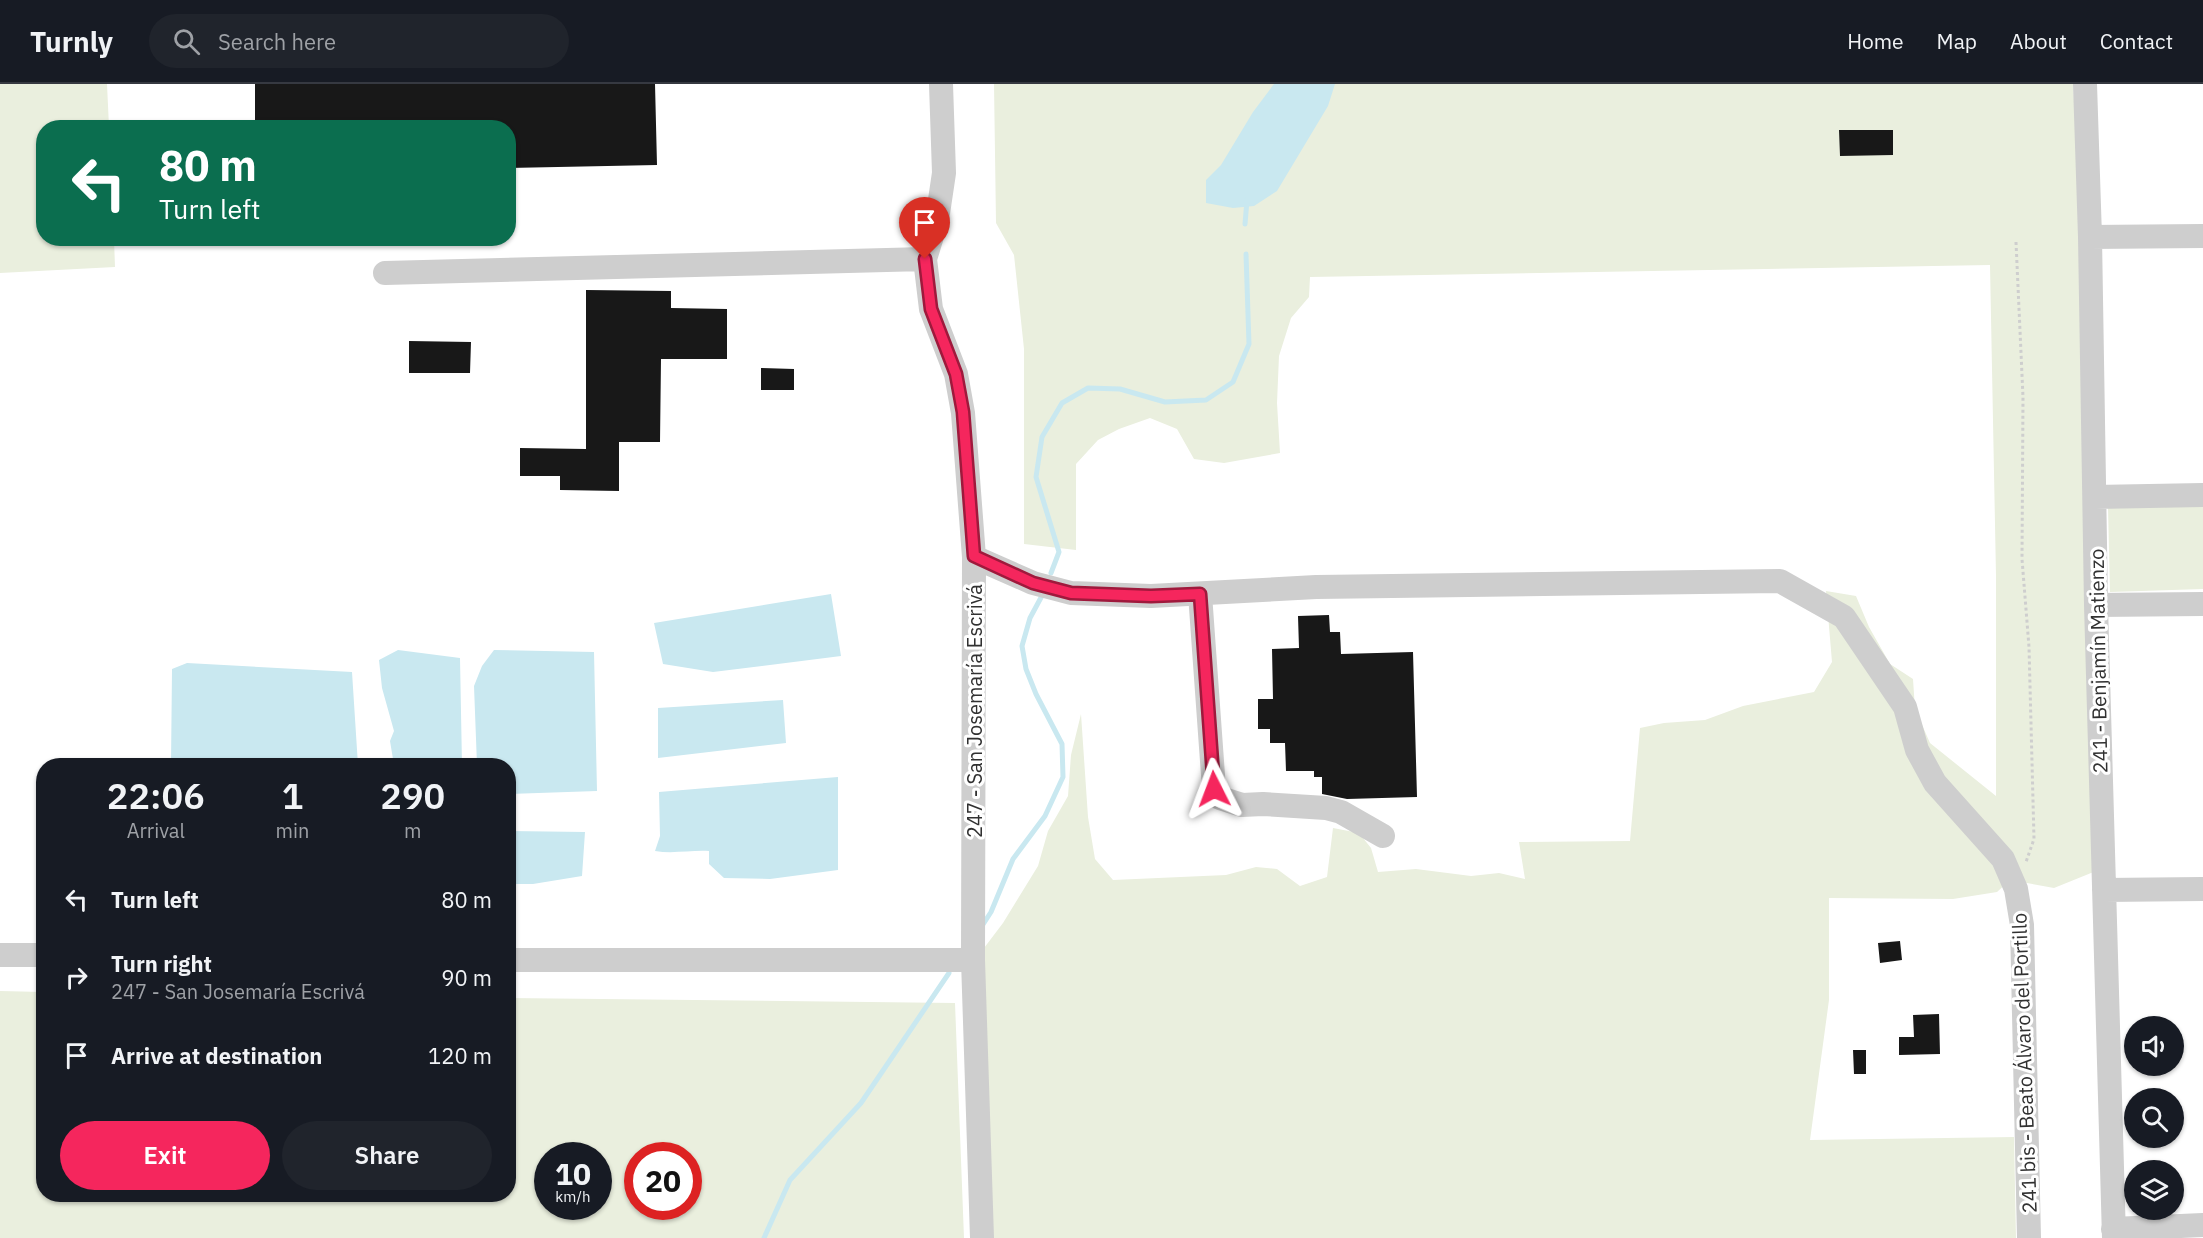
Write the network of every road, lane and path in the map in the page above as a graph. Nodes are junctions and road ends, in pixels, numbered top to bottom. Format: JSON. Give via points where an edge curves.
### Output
{"nodes":[{"id":1,"x":941,"y":84,"type":"edge"},
{"id":2,"x":2085,"y":84,"type":"edge"},
{"id":3,"x":2203,"y":236,"type":"edge"},
{"id":4,"x":2090,"y":237,"type":"junction"},
{"id":5,"x":2016,"y":242,"type":"dead end"},
{"id":6,"x":925,"y":259,"type":"junction"},
{"id":7,"x":385,"y":273,"type":"dead end"},
{"id":8,"x":2203,"y":495,"type":"edge"},
{"id":9,"x":2095,"y":497,"type":"junction"},
{"id":10,"x":974,"y":556,"type":"junction"},
{"id":11,"x":1200,"y":594,"type":"junction"},
{"id":12,"x":2203,"y":604,"type":"edge"},
{"id":13,"x":2096,"y":605,"type":"junction"},
{"id":14,"x":1383,"y":836,"type":"dead end"},
{"id":15,"x":2016,"y":889,"type":"junction"},
{"id":16,"x":2203,"y":889,"type":"edge"},
{"id":17,"x":2104,"y":890,"type":"junction"},
{"id":18,"x":0,"y":955,"type":"edge"},
{"id":19,"x":36,"y":955,"type":"edge"},
{"id":20,"x":516,"y":960,"type":"edge"},
{"id":21,"x":973,"y":960,"type":"junction"},
{"id":22,"x":2203,"y":1225,"type":"edge"},
{"id":23,"x":2114,"y":1234,"type":"edge"},
{"id":24,"x":982,"y":1238,"type":"edge"},
{"id":25,"x":2029,"y":1238,"type":"edge"}],
"edges":[{"from":1,"to":6,"type":"street","name":"247 - San Josemaría Escrivá","via":[[944,173],[937,220]]},
{"from":2,"to":4,"type":"street","name":"241 - Benjamín Matienzo"},
{"from":3,"to":4,"type":"street"},
{"from":4,"to":9,"type":"street","name":"241 - Benjamín Matienzo"},
{"from":5,"to":15,"type":"path","via":[[2023,397],[2022,559],[2029,648],[2034,839]]},
{"from":6,"to":7,"type":"street"},
{"from":6,"to":10,"type":"street","name":"247 - San Josemaría Escrivá","via":[[931,309],[956,374],[963,412]]},
{"from":8,"to":9,"type":"street"},
{"from":9,"to":13,"type":"street","name":"241 - Benjamín Matienzo"},
{"from":10,"to":11,"type":"street","name":"241 bis - Beato Álvaro del Portillo","via":[[1033,583],[1071,593]]},
{"from":10,"to":21,"type":"street","name":"247 - San Josemaría Escrivá"},
{"from":11,"to":14,"type":"street","via":[[1214,789],[1220,798],[1242,805],[1326,808],[1341,812]]},
{"from":11,"to":15,"type":"street","name":"241 bis - Beato Álvaro del Portillo","via":[[1316,587],[1780,581],[1844,617],[1905,707],[1917,750],[1935,783],[2003,859]]},
{"from":12,"to":13,"type":"street"},
{"from":13,"to":17,"type":"street","name":"241 - Benjamín Matienzo"},
{"from":15,"to":25,"type":"street","name":"241 bis - Beato Álvaro del Portillo","via":[[2022,925]]},
{"from":16,"to":17,"type":"street"},
{"from":17,"to":23,"type":"street","name":"241 - Benjamín Matienzo"},
{"from":18,"to":19,"type":"street"},
{"from":20,"to":21,"type":"street"},
{"from":21,"to":24,"type":"street","name":"247 - San Josemaría Escrivá"},
{"from":22,"to":23,"type":"street"}]}
